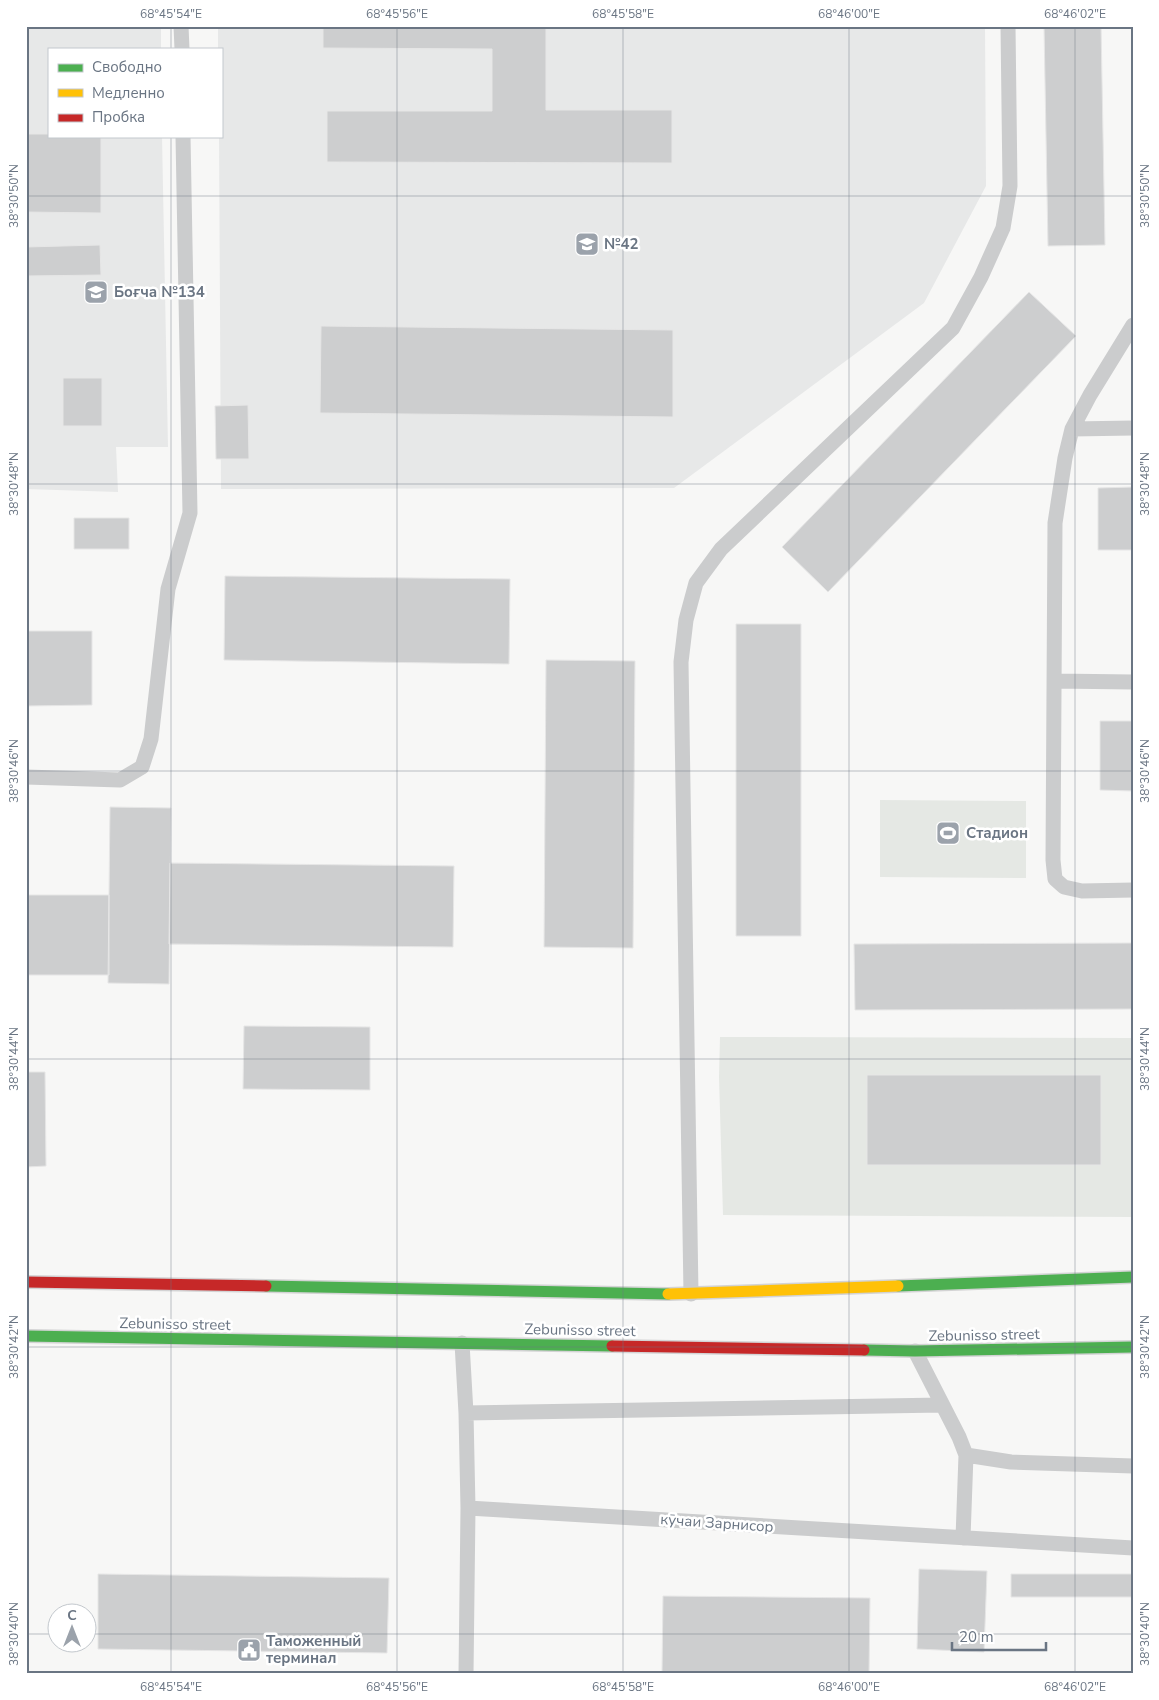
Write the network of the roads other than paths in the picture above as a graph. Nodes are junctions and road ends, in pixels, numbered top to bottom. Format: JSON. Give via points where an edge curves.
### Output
{"nodes":[{"id":1,"x":182,"y":26,"type":"edge"},
{"id":2,"x":1008,"y":26,"type":"edge"},
{"id":3,"x":182,"y":48,"type":"edge"},
{"id":4,"x":183,"y":138,"type":"edge"},
{"id":5,"x":1133,"y":325,"type":"edge"},
{"id":6,"x":1072,"y":428,"type":"junction"},
{"id":7,"x":1133,"y":428,"type":"edge"},
{"id":8,"x":1055,"y":681,"type":"junction"},
{"id":9,"x":1133,"y":682,"type":"edge"},
{"id":10,"x":26,"y":777,"type":"edge"},
{"id":11,"x":1133,"y":890,"type":"edge"},
{"id":12,"x":1133,"y":1277,"type":"edge"},
{"id":13,"x":26,"y":1282,"type":"edge"},
{"id":14,"x":691,"y":1294,"type":"junction"},
{"id":15,"x":26,"y":1336,"type":"edge"},
{"id":16,"x":462,"y":1343,"type":"junction"},
{"id":17,"x":1133,"y":1347,"type":"edge"},
{"id":18,"x":915,"y":1351,"type":"junction"},
{"id":19,"x":942,"y":1405,"type":"junction"},
{"id":20,"x":466,"y":1413,"type":"junction"},
{"id":21,"x":966,"y":1455,"type":"junction"},
{"id":22,"x":1133,"y":1466,"type":"edge"},
{"id":23,"x":468,"y":1508,"type":"junction"},
{"id":24,"x":963,"y":1538,"type":"junction"},
{"id":25,"x":1133,"y":1548,"type":"edge"},
{"id":26,"x":466,"y":1674,"type":"edge"}],
"edges":[{"from":1,"to":3,"type":"lane"},
{"from":2,"to":14,"type":"lane","via":[[1010,186],[1003,228],[976,286],[953,328],[720,549],[696,583],[686,620],[682,662]]},
{"from":4,"to":10,"type":"lane","via":[[190,513],[168,588],[151,739],[142,767],[120,780]]},
{"from":5,"to":6,"type":"lane"},
{"from":6,"to":7,"type":"lane"},
{"from":6,"to":8,"type":"lane","via":[[1055,523]]},
{"from":8,"to":9,"type":"lane"},
{"from":8,"to":11,"type":"lane","via":[[1052,860],[1055,879],[1064,887],[1082,892]]},
{"from":12,"to":14,"type":"main road"},
{"from":13,"to":14,"type":"main road"},
{"from":15,"to":16,"type":"main road","name":"Zebunisso street"},
{"from":16,"to":18,"type":"main road","name":"Zebunisso street"},
{"from":16,"to":20,"type":"lane"},
{"from":17,"to":18,"type":"main road","name":"Zebunisso street"},
{"from":18,"to":19,"type":"lane"},
{"from":19,"to":20,"type":"lane"},
{"from":19,"to":21,"type":"lane"},
{"from":20,"to":23,"type":"lane"},
{"from":21,"to":22,"type":"lane","via":[[1011,1462]]},
{"from":21,"to":24,"type":"lane"},
{"from":23,"to":24,"type":"lane","name":"кӯчаи Зарнисор"},
{"from":23,"to":26,"type":"lane"},
{"from":24,"to":25,"type":"lane","name":"кӯчаи Зарнисор"}]}
